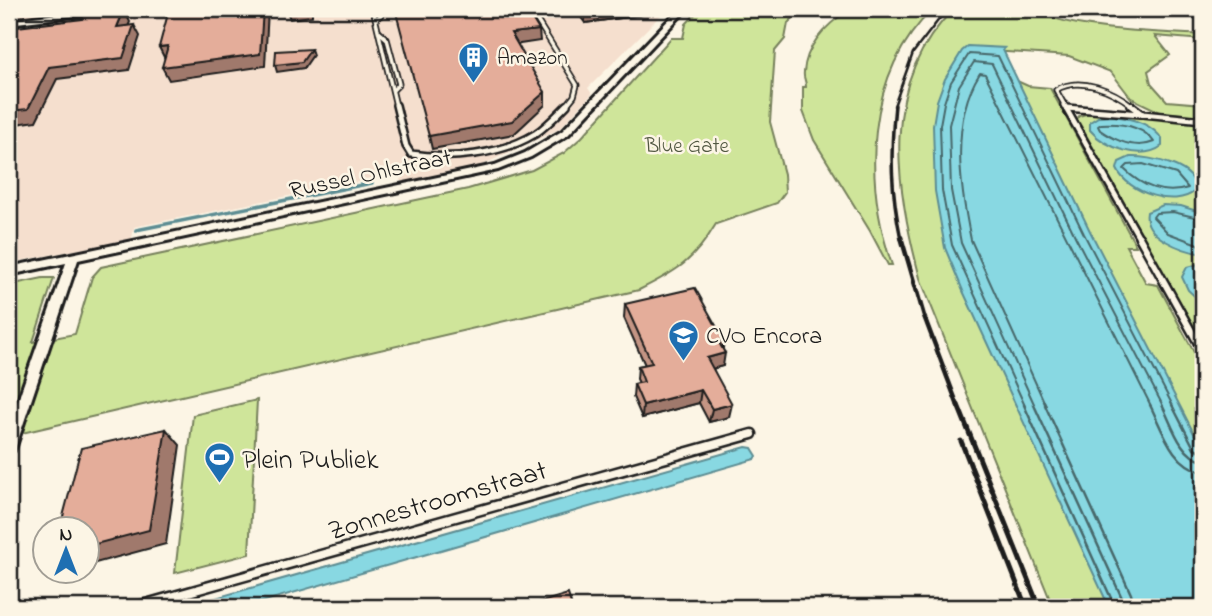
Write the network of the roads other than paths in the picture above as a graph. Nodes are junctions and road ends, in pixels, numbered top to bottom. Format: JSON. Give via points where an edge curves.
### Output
{"nodes":[{"id":1,"x":113,"y":9,"type":"edge"},
{"id":2,"x":373,"y":9,"type":"edge"},
{"id":3,"x":380,"y":9,"type":"edge"},
{"id":4,"x":530,"y":9,"type":"edge"},
{"id":5,"x":683,"y":9,"type":"edge"},
{"id":6,"x":376,"y":19,"type":"junction"},
{"id":7,"x":9,"y":22,"type":"edge"},
{"id":8,"x":1066,"y":108,"type":"junction"},
{"id":9,"x":1143,"y":114,"type":"junction"},
{"id":10,"x":1203,"y":120,"type":"edge"},
{"id":11,"x":73,"y":258,"type":"junction"},
{"id":12,"x":9,"y":271,"type":"edge"},
{"id":13,"x":44,"y":340,"type":"joint"},
{"id":14,"x":1203,"y":352,"type":"edge"},
{"id":15,"x":752,"y":434,"type":"dead end"},
{"id":16,"x":9,"y":446,"type":"edge"},
{"id":17,"x":135,"y":607,"type":"edge"}],
"edges":[{"from":1,"to":7,"type":"street"},
{"from":2,"to":6,"type":"lane"},
{"from":3,"to":6,"type":"lane"},
{"from":4,"to":6,"type":"lane","via":[[576,85],[573,98],[542,130],[511,144],[437,157],[411,154],[406,146]]},
{"from":5,"to":11,"type":"street","name":"Russel Ohlstraat","via":[[565,132],[528,155],[498,167]]},
{"from":8,"to":9,"type":"lane"},
{"from":8,"to":9,"type":"lane","via":[[1058,87],[1100,87]]},
{"from":8,"to":14,"type":"lane"},
{"from":9,"to":10,"type":"lane"},
{"from":11,"to":12,"type":"street","name":"Russel Ohlstraat"},
{"from":11,"to":13,"type":"street"},
{"from":13,"to":16,"type":"street"},
{"from":15,"to":17,"type":"lane","name":"Zonnestroomstraat"}]}
